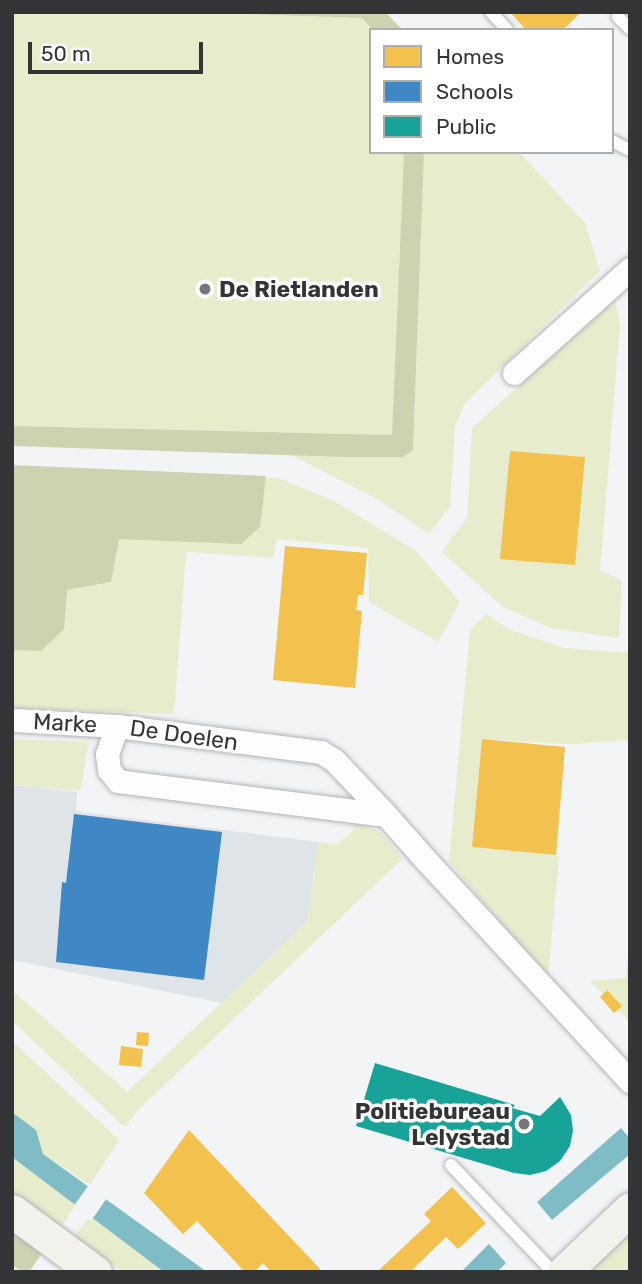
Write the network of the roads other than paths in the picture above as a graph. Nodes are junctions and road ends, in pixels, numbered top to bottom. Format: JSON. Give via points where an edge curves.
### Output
{"nodes":[{"id":1,"x":491,"y":12,"type":"edge"},
{"id":2,"x":618,"y":17,"type":"dead end"},
{"id":3,"x":505,"y":28,"type":"edge"},
{"id":4,"x":630,"y":29,"type":"edge"},
{"id":5,"x":614,"y":142,"type":"edge"},
{"id":6,"x":630,"y":150,"type":"edge"},
{"id":7,"x":630,"y":269,"type":"edge"},
{"id":8,"x":514,"y":373,"type":"dead end"},
{"id":9,"x":12,"y":720,"type":"edge"},
{"id":10,"x":117,"y":726,"type":"junction"},
{"id":11,"x":386,"y":815,"type":"junction"},
{"id":12,"x":630,"y":1081,"type":"edge"},
{"id":13,"x":452,"y":1165,"type":"dead end"},
{"id":14,"x":630,"y":1209,"type":"edge"},
{"id":15,"x":12,"y":1211,"type":"edge"},
{"id":16,"x":94,"y":1272,"type":"edge"},
{"id":17,"x":553,"y":1272,"type":"edge"},
{"id":18,"x":564,"y":1272,"type":"edge"}],
"edges":[{"from":1,"to":3,"type":"lane"},
{"from":2,"to":4,"type":"lane"},
{"from":5,"to":6,"type":"lane"},
{"from":7,"to":8,"type":"street"},
{"from":9,"to":10,"type":"street","name":"Marke"},
{"from":10,"to":11,"type":"street","name":"De Doelen","via":[[321,752]]},
{"from":10,"to":11,"type":"street","name":"De Doelen","via":[[107,754],[109,770],[118,780]]},
{"from":11,"to":12,"type":"street","name":"De Doelen"},
{"from":13,"to":17,"type":"lane"},
{"from":14,"to":18,"type":"main road"},
{"from":15,"to":16,"type":"main road"}]}
